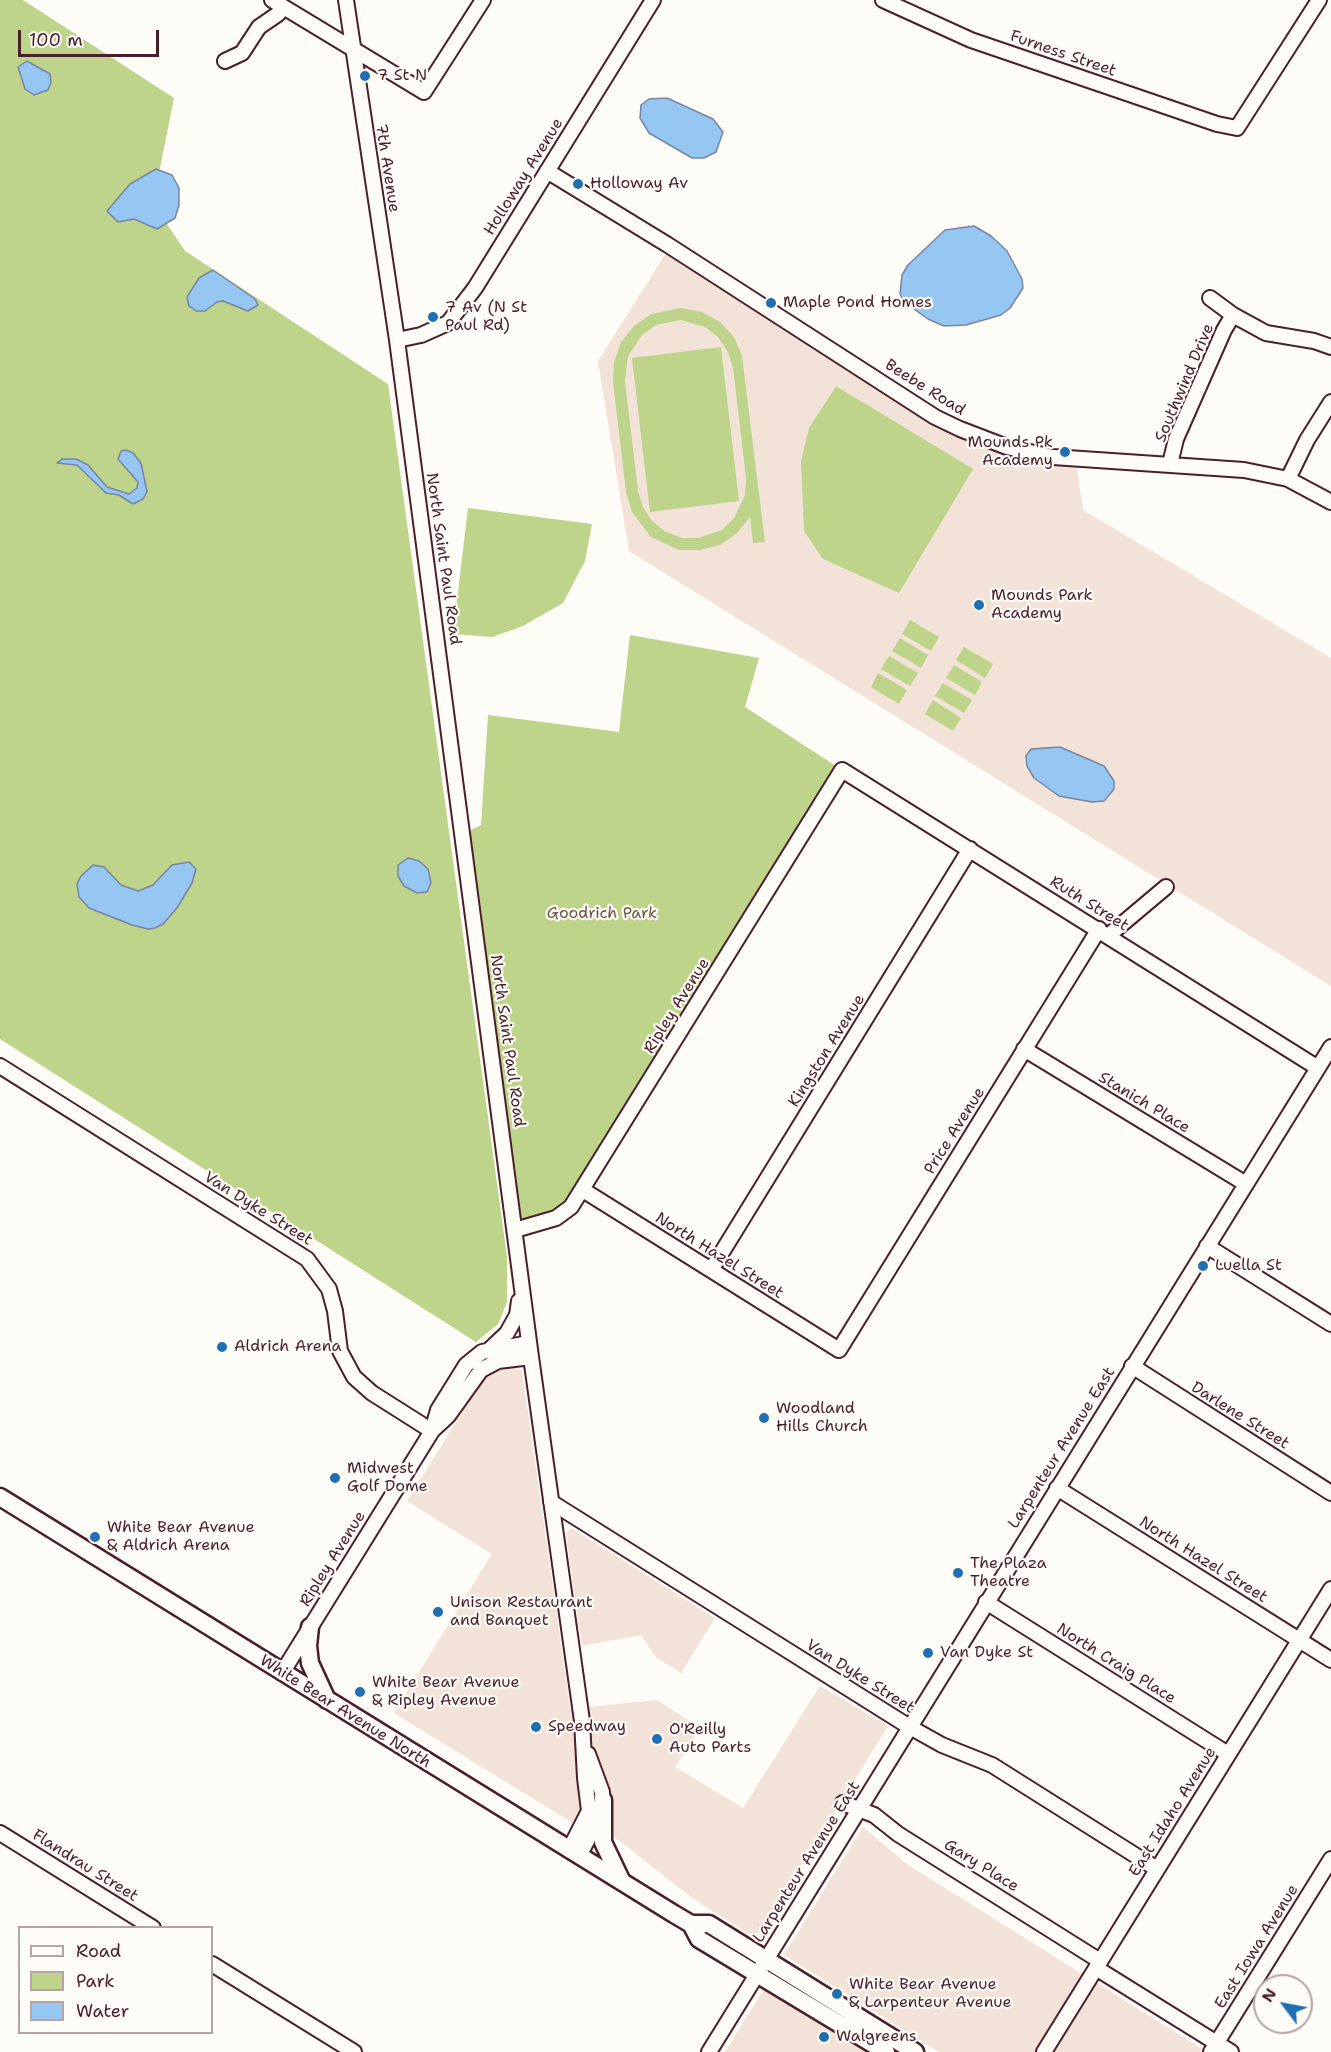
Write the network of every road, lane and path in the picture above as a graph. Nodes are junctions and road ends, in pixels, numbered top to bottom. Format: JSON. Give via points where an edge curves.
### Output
{"nodes":[{"id":1,"x":346,"y":0,"type":"edge"},
{"id":2,"x":483,"y":0,"type":"edge"},
{"id":3,"x":653,"y":0,"type":"edge"},
{"id":4,"x":883,"y":0,"type":"edge"},
{"id":5,"x":1319,"y":0,"type":"edge"},
{"id":6,"x":1325,"y":0,"type":"edge"},
{"id":7,"x":278,"y":3,"type":"edge"},
{"id":8,"x":1331,"y":4,"type":"edge"},
{"id":9,"x":353,"y":50,"type":"junction"},
{"id":10,"x":225,"y":61,"type":"dead end"},
{"id":11,"x":547,"y":171,"type":"junction"},
{"id":12,"x":1210,"y":298,"type":"dead end"},
{"id":13,"x":1233,"y":315,"type":"junction"},
{"id":14,"x":397,"y":340,"type":"junction"},
{"id":15,"x":1331,"y":347,"type":"edge"},
{"id":16,"x":1331,"y":402,"type":"edge"},
{"id":17,"x":1170,"y":464,"type":"junction"},
{"id":18,"x":1288,"y":479,"type":"junction"},
{"id":19,"x":1331,"y":502,"type":"edge"},
{"id":20,"x":842,"y":770,"type":"joint"},
{"id":21,"x":970,"y":849,"type":"junction"},
{"id":22,"x":1166,"y":887,"type":"dead end"},
{"id":23,"x":1104,"y":932,"type":"junction"},
{"id":24,"x":1331,"y":1047,"type":"edge"},
{"id":25,"x":1024,"y":1050,"type":"junction"},
{"id":26,"x":0,"y":1066,"type":"edge"},
{"id":27,"x":1318,"y":1068,"type":"junction"},
{"id":28,"x":1246,"y":1184,"type":"junction"},
{"id":29,"x":582,"y":1190,"type":"junction"},
{"id":30,"x":515,"y":1230,"type":"junction"},
{"id":31,"x":1207,"y":1246,"type":"junction"},
{"id":32,"x":711,"y":1270,"type":"junction"},
{"id":33,"x":522,"y":1287,"type":"junction"},
{"id":34,"x":1331,"y":1323,"type":"edge"},
{"id":35,"x":490,"y":1349,"type":"junction"},
{"id":36,"x":530,"y":1350,"type":"junction"},
{"id":37,"x":839,"y":1350,"type":"joint"},
{"id":38,"x":1132,"y":1366,"type":"junction"},
{"id":39,"x":432,"y":1431,"type":"junction"},
{"id":40,"x":1057,"y":1488,"type":"junction"},
{"id":41,"x":1331,"y":1493,"type":"edge"},
{"id":42,"x":0,"y":1497,"type":"edge"},
{"id":43,"x":551,"y":1502,"type":"junction"},
{"id":44,"x":1331,"y":1589,"type":"edge"},
{"id":45,"x":986,"y":1602,"type":"junction"},
{"id":46,"x":310,"y":1627,"type":"junction"},
{"id":47,"x":1299,"y":1640,"type":"junction"},
{"id":48,"x":1331,"y":1660,"type":"edge"},
{"id":49,"x":282,"y":1673,"type":"junction"},
{"id":50,"x":327,"y":1701,"type":"junction"},
{"id":51,"x":909,"y":1726,"type":"junction"},
{"id":52,"x":584,"y":1747,"type":"junction"},
{"id":53,"x":1228,"y":1754,"type":"junction"},
{"id":54,"x":603,"y":1800,"type":"junction"},
{"id":55,"x":843,"y":1803,"type":"dead end"},
{"id":56,"x":859,"y":1810,"type":"junction"},
{"id":57,"x":0,"y":1833,"type":"edge"},
{"id":58,"x":574,"y":1853,"type":"junction"},
{"id":59,"x":1331,"y":1859,"type":"edge"},
{"id":60,"x":1157,"y":1869,"type":"junction"},
{"id":61,"x":623,"y":1882,"type":"junction"},
{"id":62,"x":150,"y":1926,"type":"edge"},
{"id":63,"x":213,"y":1965,"type":"edge"},
{"id":64,"x":1098,"y":1965,"type":"junction"},
{"id":65,"x":762,"y":1966,"type":"junction"},
{"id":66,"x":883,"y":2047,"type":"edge"},
{"id":67,"x":1214,"y":2048,"type":"edge"},
{"id":68,"x":354,"y":2052,"type":"edge"},
{"id":69,"x":709,"y":2052,"type":"edge"},
{"id":70,"x":915,"y":2052,"type":"edge"},
{"id":71,"x":1044,"y":2052,"type":"edge"},
{"id":72,"x":1231,"y":2052,"type":"edge"}],
"edges":[{"from":1,"to":9,"type":"street","name":"7th Avenue"},
{"from":2,"to":9,"type":"street","via":[[424,92]]},
{"from":3,"to":11,"type":"street","name":"Holloway Avenue"},
{"from":4,"to":5,"type":"street","name":"Furness Street","via":[[971,40],[1237,128]]},
{"from":6,"to":8,"type":"street"},
{"from":7,"to":9,"type":"street"},
{"from":7,"to":10,"type":"street","via":[[271,20],[260,27],[242,53]]},
{"from":9,"to":14,"type":"street","name":"7th Avenue"},
{"from":11,"to":14,"type":"street","name":"Holloway Avenue","via":[[475,288],[448,323]]},
{"from":11,"to":17,"type":"street","name":"Beebe Road","via":[[935,417],[960,429],[1007,447],[1053,457]]},
{"from":12,"to":13,"type":"street"},
{"from":13,"to":15,"type":"street","via":[[1266,333]]},
{"from":13,"to":17,"type":"street","name":"Southwind Drive","via":[[1176,439]]},
{"from":14,"to":30,"type":"street","name":"North Saint Paul Road"},
{"from":16,"to":18,"type":"street"},
{"from":17,"to":18,"type":"street","name":"Beebe Road","via":[[1244,470]]},
{"from":18,"to":19,"type":"street","name":"Beebe Road"},
{"from":20,"to":21,"type":"street","name":"Ruth Street"},
{"from":20,"to":29,"type":"street","name":"Ripley Avenue"},
{"from":21,"to":23,"type":"street","name":"Ruth Street"},
{"from":21,"to":32,"type":"street","name":"Kingston Avenue"},
{"from":22,"to":23,"type":"street","name":"Price Avenue"},
{"from":23,"to":25,"type":"street","name":"Price Avenue"},
{"from":23,"to":27,"type":"street","name":"Ruth Street"},
{"from":24,"to":27,"type":"street","name":"Larpenteur Avenue East"},
{"from":25,"to":28,"type":"street","name":"Stanich Place"},
{"from":25,"to":37,"type":"street","name":"Price Avenue"},
{"from":26,"to":39,"type":"street","name":"Van Dyke Street","via":[[307,1259],[330,1289],[340,1351],[354,1377]]},
{"from":27,"to":28,"type":"street","name":"Larpenteur Avenue East"},
{"from":28,"to":31,"type":"street","name":"Larpenteur Avenue East"},
{"from":29,"to":30,"type":"street","name":"Ripley Avenue","via":[[571,1207],[556,1218]]},
{"from":29,"to":32,"type":"street","name":"North Hazel Street"},
{"from":30,"to":33,"type":"street","name":"North Saint Paul Road"},
{"from":31,"to":34,"type":"street"},
{"from":31,"to":38,"type":"street","name":"Larpenteur Avenue East"},
{"from":32,"to":37,"type":"street","name":"North Hazel Street"},
{"from":33,"to":35,"type":"street","via":[[517,1315],[507,1333]]},
{"from":33,"to":36,"type":"street","name":"North Saint Paul Road"},
{"from":35,"to":36,"type":"street","name":"Ripley Avenue"},
{"from":35,"to":39,"type":"street","name":"Ripley Avenue","via":[[476,1355],[461,1371],[438,1410]]},
{"from":36,"to":39,"type":"street","name":"Ripley Avenue","via":[[481,1370],[448,1416]]},
{"from":36,"to":43,"type":"street","name":"North Saint Paul Road"},
{"from":38,"to":40,"type":"street","name":"Larpenteur Avenue East"},
{"from":38,"to":41,"type":"street","name":"Darlene Street"},
{"from":39,"to":46,"type":"street","name":"Ripley Avenue"},
{"from":40,"to":45,"type":"street","name":"Larpenteur Avenue East"},
{"from":40,"to":47,"type":"street","name":"North Hazel Street"},
{"from":42,"to":49,"type":"main road","name":"White Bear Avenue North"},
{"from":43,"to":51,"type":"street","name":"Van Dyke Street"},
{"from":43,"to":52,"type":"street","name":"North Saint Paul Road"},
{"from":44,"to":47,"type":"street","name":"East Idaho Avenue"},
{"from":45,"to":51,"type":"street","name":"Larpenteur Avenue East"},
{"from":45,"to":53,"type":"street","name":"North Craig Place"},
{"from":46,"to":49,"type":"street","name":"Ripley Avenue"},
{"from":46,"to":50,"type":"main road","via":[[310,1663]]},
{"from":47,"to":48,"type":"street","name":"North Hazel Street"},
{"from":47,"to":53,"type":"street","name":"East Idaho Avenue"},
{"from":49,"to":50,"type":"main road","name":"White Bear Avenue North"},
{"from":50,"to":58,"type":"main road","name":"White Bear Avenue North"},
{"from":51,"to":56,"type":"street","name":"Larpenteur Avenue East"},
{"from":51,"to":60,"type":"street","name":"Van Dyke Street","via":[[942,1745],[992,1765]]},
{"from":52,"to":54,"type":"street","name":"North Saint Paul Road"},
{"from":52,"to":58,"type":"street","name":"North Saint Paul Road","via":[[589,1811]]},
{"from":53,"to":60,"type":"street","name":"East Idaho Avenue"},
{"from":54,"to":58,"type":"street","via":[[601,1818]]},
{"from":54,"to":61,"type":"main road","via":[[603,1842]]},
{"from":55,"to":56,"type":"street","name":"Gary Place"},
{"from":56,"to":64,"type":"street","name":"Gary Place","via":[[874,1815]]},
{"from":56,"to":65,"type":"street","name":"Larpenteur Avenue East"},
{"from":57,"to":62,"type":"street","name":"Flandrau Street"},
{"from":58,"to":61,"type":"main road","name":"White Bear Avenue North"},
{"from":59,"to":67,"type":"street","name":"East Iowa Avenue"},
{"from":60,"to":64,"type":"street","name":"East Idaho Avenue"},
{"from":61,"to":65,"type":"main road","name":"White Bear Avenue North","via":[[691,1924],[699,1939]]},
{"from":63,"to":68,"type":"street"},
{"from":64,"to":67,"type":"street","name":"Gary Place"},
{"from":64,"to":71,"type":"street","name":"East Idaho Avenue"},
{"from":65,"to":66,"type":"main road","name":"White Bear Avenue North"},
{"from":65,"to":69,"type":"street","name":"Larpenteur Avenue East"},
{"from":66,"to":70,"type":"main road","name":"White Bear Avenue North"},
{"from":67,"to":72,"type":"street","name":"Gary Place"}]}
